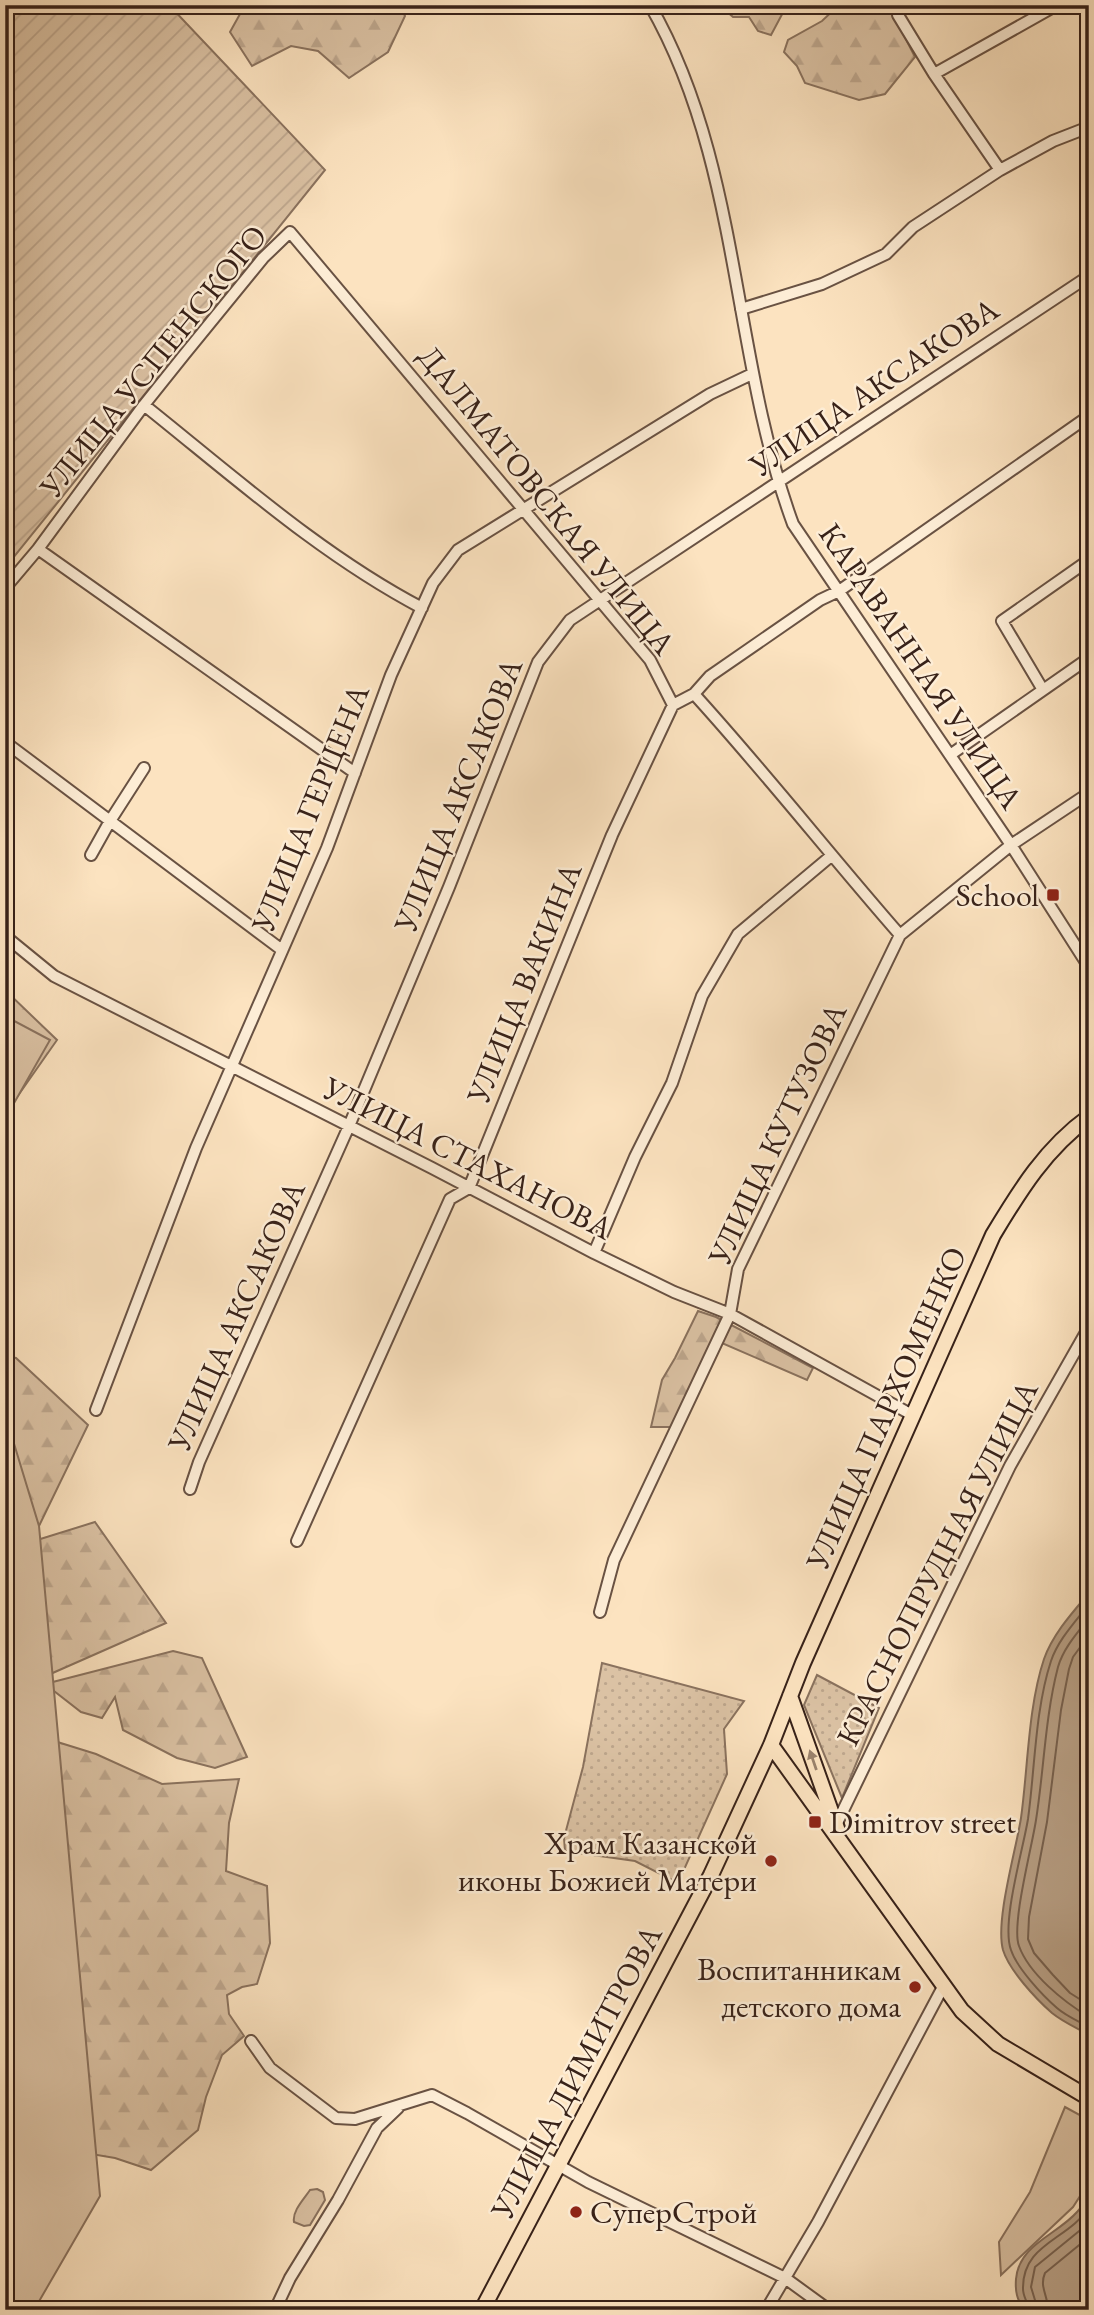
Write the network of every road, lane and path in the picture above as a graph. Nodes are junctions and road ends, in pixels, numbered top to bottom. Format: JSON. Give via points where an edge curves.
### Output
{"nodes":[{"id":1,"x":650,"y":5,"type":"edge"},
{"id":2,"x":1057,"y":5,"type":"edge"},
{"id":3,"x":898,"y":15,"type":"dead end"},
{"id":4,"x":934,"y":74,"type":"junction"},
{"id":5,"x":1089,"y":127,"type":"edge"},
{"id":6,"x":1000,"y":170,"type":"junction"},
{"id":7,"x":290,"y":232,"type":"joint"},
{"id":8,"x":1089,"y":276,"type":"edge"},
{"id":9,"x":741,"y":309,"type":"junction"},
{"id":10,"x":752,"y":374,"type":"junction"},
{"id":11,"x":144,"y":405,"type":"junction"},
{"id":12,"x":1089,"y":416,"type":"edge"},
{"id":13,"x":778,"y":482,"type":"junction"},
{"id":14,"x":524,"y":509,"type":"junction"},
{"id":15,"x":38,"y":549,"type":"junction"},
{"id":16,"x":1089,"y":560,"type":"edge"},
{"id":17,"x":5,"y":588,"type":"edge"},
{"id":18,"x":839,"y":591,"type":"junction"},
{"id":19,"x":601,"y":601,"type":"junction"},
{"id":20,"x":422,"y":608,"type":"junction"},
{"id":21,"x":1089,"y":658,"type":"edge"},
{"id":22,"x":1043,"y":690,"type":"junction"},
{"id":23,"x":694,"y":694,"type":"junction"},
{"id":24,"x":673,"y":705,"type":"junction"},
{"id":25,"x":5,"y":742,"type":"edge"},
{"id":26,"x":950,"y":755,"type":"junction"},
{"id":27,"x":144,"y":768,"type":"dead end"},
{"id":28,"x":355,"y":773,"type":"junction"},
{"id":29,"x":1089,"y":793,"type":"edge"},
{"id":30,"x":110,"y":821,"type":"junction"},
{"id":31,"x":1011,"y":845,"type":"junction"},
{"id":32,"x":92,"y":855,"type":"dead end"},
{"id":33,"x":831,"y":856,"type":"junction"},
{"id":34,"x":900,"y":935,"type":"junction"},
{"id":35,"x":5,"y":936,"type":"edge"},
{"id":36,"x":282,"y":950,"type":"junction"},
{"id":37,"x":1089,"y":967,"type":"edge"},
{"id":38,"x":231,"y":1066,"type":"junction"},
{"id":39,"x":1089,"y":1117,"type":"edge"},
{"id":40,"x":349,"y":1126,"type":"junction"},
{"id":41,"x":469,"y":1188,"type":"junction"},
{"id":42,"x":594,"y":1254,"type":"junction"},
{"id":43,"x":730,"y":1314,"type":"junction"},
{"id":44,"x":1089,"y":1327,"type":"edge"},
{"id":45,"x":96,"y":1410,"type":"dead end"},
{"id":46,"x":914,"y":1416,"type":"junction"},
{"id":47,"x":190,"y":1489,"type":"dead end"},
{"id":48,"x":297,"y":1541,"type":"dead end"},
{"id":49,"x":600,"y":1612,"type":"dead end"},
{"id":50,"x":790,"y":1696,"type":"junction"},
{"id":51,"x":771,"y":1745,"type":"junction"},
{"id":52,"x":836,"y":1825,"type":"junction"},
{"id":53,"x":843,"y":1845,"type":"junction"},
{"id":54,"x":944,"y":1985,"type":"junction"},
{"id":55,"x":251,"y":2041,"type":"dead end"},
{"id":56,"x":1089,"y":2098,"type":"edge"},
{"id":57,"x":400,"y":2106,"type":"junction"},
{"id":58,"x":558,"y":2165,"type":"junction"},
{"id":59,"x":785,"y":2278,"type":"junction"},
{"id":60,"x":275,"y":2310,"type":"edge"},
{"id":61,"x":482,"y":2310,"type":"edge"},
{"id":62,"x":766,"y":2310,"type":"edge"},
{"id":63,"x":829,"y":2310,"type":"edge"}],
"edges":[{"from":1,"to":9,"type":"street","name":"КАРАВАННАЯ УЛИЦА","via":[[682,69],[703,131]]},
{"from":2,"to":4,"type":"street"},
{"from":3,"to":4,"type":"street"},
{"from":4,"to":6,"type":"street"},
{"from":5,"to":6,"type":"street"},
{"from":6,"to":9,"type":"street","via":[[914,227],[886,254],[822,284]]},
{"from":7,"to":11,"type":"street","name":"УЛИЦА УСПЕНСКОГО","via":[[263,258]]},
{"from":7,"to":14,"type":"street","name":"ДАЛМАТОВСКАЯ УЛИЦА"},
{"from":8,"to":13,"type":"street","name":"УЛИЦА АКСАКОВА"},
{"from":9,"to":10,"type":"street","name":"КАРАВАННАЯ УЛИЦА"},
{"from":10,"to":13,"type":"street","name":"КАРАВАННАЯ УЛИЦА"},
{"from":10,"to":14,"type":"street","name":"УЛИЦА ГЕРЦЕНА","via":[[710,394]]},
{"from":11,"to":15,"type":"street","name":"УЛИЦА УСПЕНСКОГО"},
{"from":11,"to":20,"type":"street","via":[[296,526],[383,587]]},
{"from":12,"to":18,"type":"street"},
{"from":13,"to":18,"type":"street","name":"КАРАВАННАЯ УЛИЦА","via":[[793,524]]},
{"from":13,"to":19,"type":"street","name":"УЛИЦА АКСАКОВА"},
{"from":14,"to":19,"type":"street","name":"ДАЛМАТОВСКАЯ УЛИЦА"},
{"from":14,"to":20,"type":"street","name":"УЛИЦА ГЕРЦЕНА","via":[[458,551],[433,583]]},
{"from":15,"to":17,"type":"street","name":"УЛИЦА УСПЕНСКОГО"},
{"from":15,"to":28,"type":"street"},
{"from":16,"to":22,"type":"street","via":[[1002,621]]},
{"from":18,"to":23,"type":"street","via":[[710,676]]},
{"from":18,"to":26,"type":"street","name":"КАРАВАННАЯ УЛИЦА"},
{"from":19,"to":24,"type":"street","name":"ДАЛМАТОВСКАЯ УЛИЦА","via":[[650,660]]},
{"from":19,"to":40,"type":"street","name":"УЛИЦА АКСАКОВА","via":[[570,620],[538,662]]},
{"from":20,"to":28,"type":"street","name":"УЛИЦА ГЕРЦЕНА","via":[[391,675]]},
{"from":21,"to":22,"type":"street"},
{"from":22,"to":26,"type":"street"},
{"from":23,"to":24,"type":"street","name":"ДАЛМАТОВСКАЯ УЛИЦА"},
{"from":23,"to":33,"type":"street"},
{"from":24,"to":41,"type":"street","name":"УЛИЦА ВАКИНА","via":[[612,835]]},
{"from":25,"to":30,"type":"street"},
{"from":26,"to":31,"type":"street","name":"КАРАВАННАЯ УЛИЦА"},
{"from":27,"to":30,"type":"street"},
{"from":28,"to":36,"type":"street","name":"УЛИЦА ГЕРЦЕНА"},
{"from":29,"to":31,"type":"street","name":"УЛИЦА КУТУЗОВА"},
{"from":30,"to":32,"type":"street"},
{"from":30,"to":36,"type":"street"},
{"from":31,"to":34,"type":"street","name":"УЛИЦА КУТУЗОВА"},
{"from":31,"to":37,"type":"street","name":"КАРАВАННАЯ УЛИЦА"},
{"from":33,"to":34,"type":"street"},
{"from":33,"to":42,"type":"street","via":[[738,934],[702,996],[672,1083]]},
{"from":34,"to":43,"type":"street","name":"УЛИЦА КУТУЗОВА","via":[[738,1269]]},
{"from":35,"to":38,"type":"street","name":"УЛИЦА СТАХАНОВА","via":[[54,976]]},
{"from":36,"to":38,"type":"street","name":"УЛИЦА ГЕРЦЕНА"},
{"from":38,"to":40,"type":"street","name":"УЛИЦА СТАХАНОВА"},
{"from":38,"to":45,"type":"street","name":"УЛИЦА ГЕРЦЕНА"},
{"from":39,"to":46,"type":"main road","name":"УЛИЦА ПАРХОМЕНКО","via":[[1049,1152],[1027,1179],[993,1235]]},
{"from":40,"to":41,"type":"street","name":"УЛИЦА СТАХАНОВА"},
{"from":40,"to":47,"type":"street","name":"УЛИЦА АКСАКОВА","via":[[198,1462]]},
{"from":41,"to":42,"type":"street","name":"УЛИЦА СТАХАНОВА"},
{"from":41,"to":48,"type":"street","name":"УЛИЦА ВАКИНА","via":[[450,1199]]},
{"from":42,"to":43,"type":"street","name":"УЛИЦА СТАХАНОВА"},
{"from":43,"to":46,"type":"street","name":"УЛИЦА СТАХАНОВА"},
{"from":43,"to":49,"type":"street","name":"УЛИЦА КУТУЗОВА","via":[[614,1560]]},
{"from":44,"to":52,"type":"street","name":"КРАСНОПРУДНАЯ УЛИЦА","via":[[1010,1466]]},
{"from":46,"to":50,"type":"main road","name":"УЛИЦА ПАРХОМЕНКО"},
{"from":50,"to":51,"type":"main road","name":"УЛИЦА ПАРХОМЕНКО"},
{"from":52,"to":50,"type":"main road","one_way":true},
{"from":51,"to":53,"type":"main road"},
{"from":51,"to":58,"type":"main road","name":"УЛИЦА ДИМИТРОВА","via":[[711,1875]]},
{"from":52,"to":53,"type":"main road"},
{"from":53,"to":54,"type":"main road"},
{"from":54,"to":56,"type":"main road","via":[[962,2011],[998,2044]]},
{"from":54,"to":59,"type":"street"},
{"from":55,"to":57,"type":"street","via":[[270,2068],[336,2118],[355,2119]]},
{"from":57,"to":58,"type":"street","via":[[432,2095]]},
{"from":57,"to":60,"type":"street","via":[[377,2128]]},
{"from":58,"to":59,"type":"street"},
{"from":58,"to":61,"type":"main road","name":"УЛИЦА ДИМИТРОВА"},
{"from":59,"to":62,"type":"street"},
{"from":59,"to":63,"type":"street"}]}
